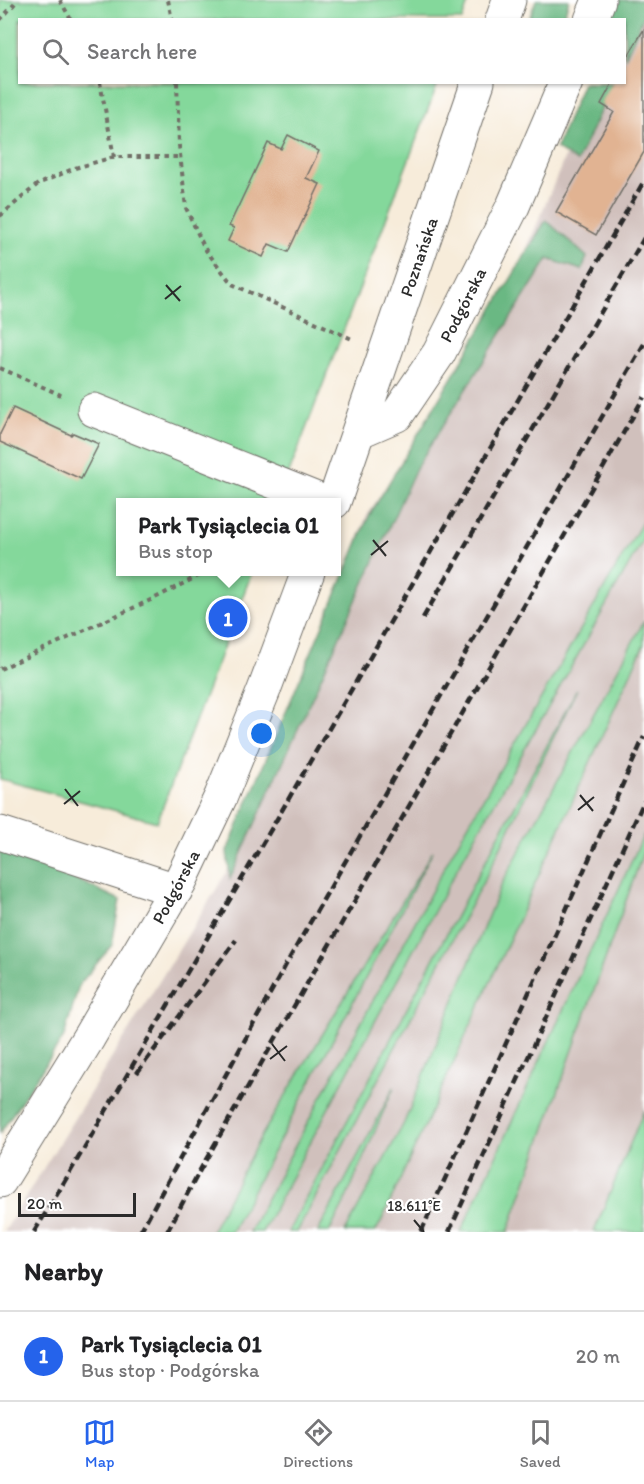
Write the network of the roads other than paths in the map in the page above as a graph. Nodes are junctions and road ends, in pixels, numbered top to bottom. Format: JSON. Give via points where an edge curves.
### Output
{"nodes":[{"id":1,"x":509,"y":0,"type":"edge"},
{"id":2,"x":599,"y":0,"type":"edge"},
{"id":3,"x":503,"y":18,"type":"edge"},
{"id":4,"x":592,"y":18,"type":"edge"},
{"id":5,"x":477,"y":84,"type":"edge"},
{"id":6,"x":565,"y":84,"type":"edge"},
{"id":7,"x":94,"y":410,"type":"road end"},
{"id":8,"x":360,"y":431,"type":"junction"},
{"id":9,"x":314,"y":498,"type":"edge"},
{"id":10,"x":335,"y":498,"type":"edge"},
{"id":11,"x":306,"y":576,"type":"edge"},
{"id":12,"x":0,"y":833,"type":"edge"},
{"id":13,"x":176,"y":890,"type":"junction"},
{"id":14,"x":0,"y":1180,"type":"edge"}],
"edges":[{"from":1,"to":3,"type":"street"},
{"from":2,"to":4,"type":"street"},
{"from":5,"to":8,"type":"street","name":"Poznańska"},
{"from":6,"to":8,"type":"street","name":"Podgórska","via":[[513,206],[439,353],[397,415]]},
{"from":7,"to":9,"type":"street"},
{"from":8,"to":10,"type":"street"},
{"from":11,"to":13,"type":"street","name":"Podgórska","via":[[230,775]]},
{"from":12,"to":13,"type":"street"},
{"from":13,"to":14,"type":"street","name":"Podgórska"}]}
